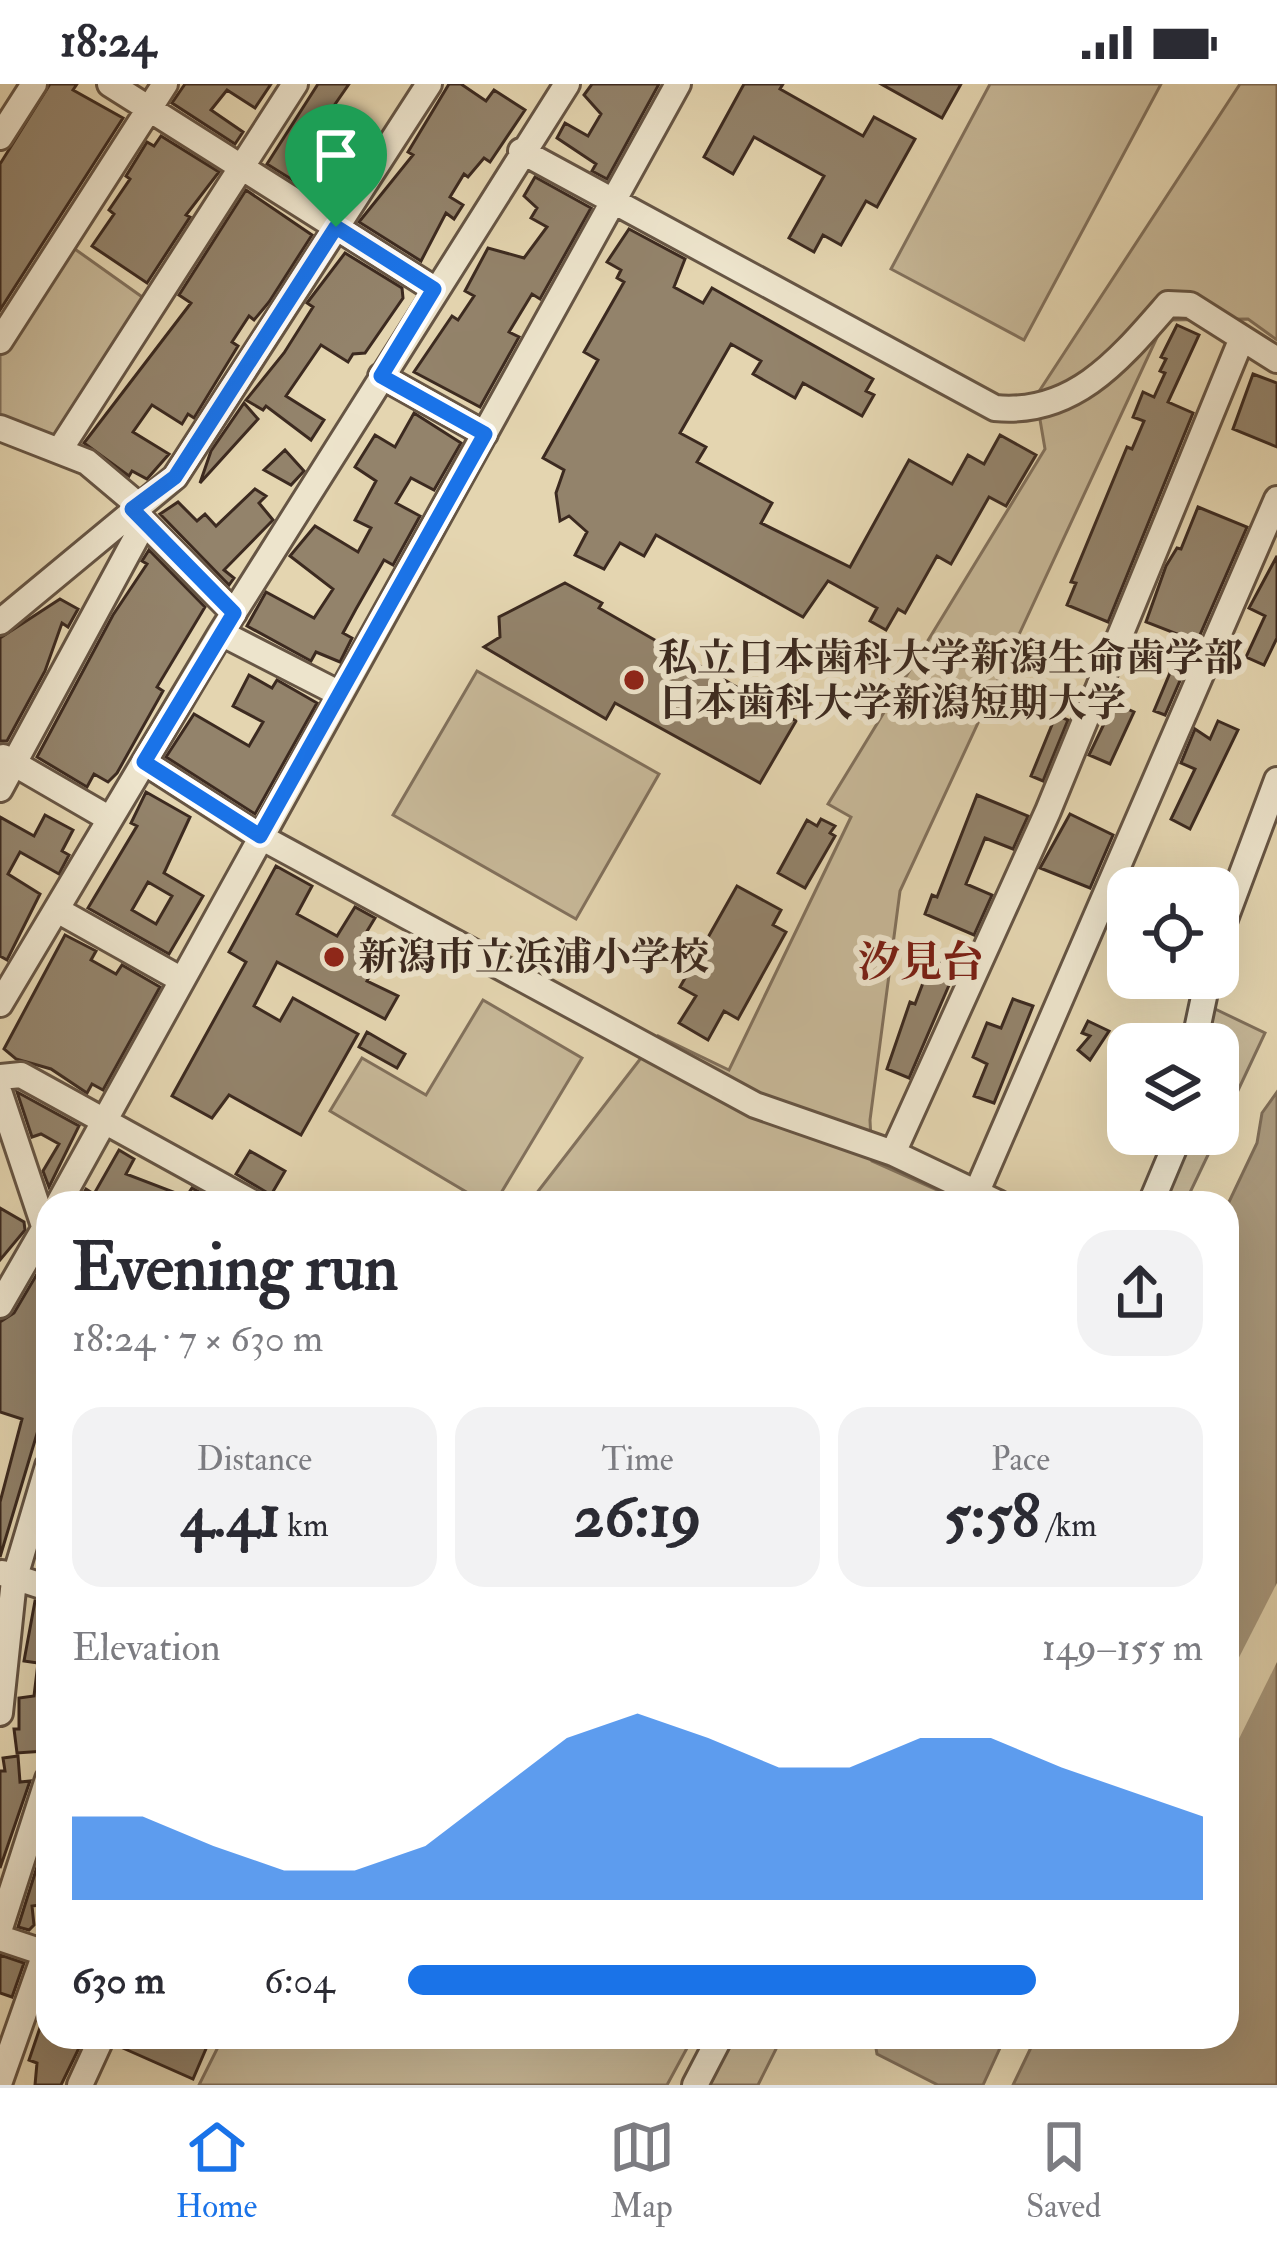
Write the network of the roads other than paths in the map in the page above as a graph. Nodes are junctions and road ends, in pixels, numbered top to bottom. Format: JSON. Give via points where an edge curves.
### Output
{"nodes":[{"id":1,"x":34,"y":84,"type":"edge"},
{"id":2,"x":110,"y":84,"type":"edge"},
{"id":3,"x":165,"y":84,"type":"edge"},
{"id":4,"x":295,"y":84,"type":"edge"},
{"id":5,"x":429,"y":84,"type":"edge"},
{"id":6,"x":567,"y":84,"type":"edge"},
{"id":7,"x":678,"y":84,"type":"edge"},
{"id":8,"x":149,"y":109,"type":"junction"},
{"id":9,"x":0,"y":137,"type":"edge"},
{"id":10,"x":521,"y":151,"type":"junction"},
{"id":11,"x":241,"y":168,"type":"junction"},
{"id":12,"x":613,"y":200,"type":"junction"},
{"id":13,"x":336,"y":227,"type":"junction"},
{"id":14,"x":434,"y":289,"type":"junction"},
{"id":15,"x":1242,"y":338,"type":"junction"},
{"id":16,"x":0,"y":341,"type":"edge"},
{"id":17,"x":1277,"y":360,"type":"edge"},
{"id":18,"x":381,"y":376,"type":"junction"},
{"id":19,"x":0,"y":428,"type":"edge"},
{"id":20,"x":485,"y":434,"type":"junction"},
{"id":21,"x":59,"y":451,"type":"junction"},
{"id":22,"x":1277,"y":499,"type":"edge"},
{"id":23,"x":138,"y":513,"type":"junction"},
{"id":24,"x":0,"y":622,"type":"edge"},
{"id":25,"x":227,"y":623,"type":"junction"},
{"id":26,"x":340,"y":694,"type":"junction"},
{"id":27,"x":6,"y":759,"type":"edge"},
{"id":28,"x":144,"y":762,"type":"junction"},
{"id":29,"x":1277,"y":780,"type":"edge"},
{"id":30,"x":0,"y":789,"type":"edge"},
{"id":31,"x":110,"y":819,"type":"junction"},
{"id":32,"x":260,"y":836,"type":"junction"},
{"id":33,"x":1239,"y":882,"type":"edge"},
{"id":34,"x":59,"y":911,"type":"junction"},
{"id":35,"x":182,"y":980,"type":"junction"},
{"id":36,"x":0,"y":1004,"type":"edge"},
{"id":37,"x":0,"y":1077,"type":"edge"},
{"id":38,"x":0,"y":1094,"type":"edge"},
{"id":39,"x":104,"y":1122,"type":"junction"},
{"id":40,"x":892,"y":1153,"type":"junction"},
{"id":41,"x":1171,"y":1155,"type":"edge"},
{"id":42,"x":66,"y":1191,"type":"edge"},
{"id":43,"x":226,"y":1191,"type":"edge"},
{"id":44,"x":965,"y":1191,"type":"edge"},
{"id":45,"x":986,"y":1191,"type":"edge"},
{"id":46,"x":1155,"y":1191,"type":"edge"},
{"id":47,"x":36,"y":1198,"type":"edge"},
{"id":48,"x":36,"y":1248,"type":"edge"},
{"id":49,"x":0,"y":1305,"type":"edge"},
{"id":50,"x":36,"y":1498,"type":"edge"},
{"id":51,"x":7,"y":1576,"type":"edge"},
{"id":52,"x":36,"y":1584,"type":"edge"},
{"id":53,"x":0,"y":1713,"type":"edge"},
{"id":54,"x":36,"y":1816,"type":"edge"},
{"id":55,"x":0,"y":1928,"type":"edge"},
{"id":56,"x":0,"y":1938,"type":"edge"},
{"id":57,"x":36,"y":1946,"type":"edge"},
{"id":58,"x":36,"y":1980,"type":"edge"},
{"id":59,"x":96,"y":2049,"type":"edge"},
{"id":60,"x":714,"y":2049,"type":"edge"},
{"id":61,"x":0,"y":2080,"type":"edge"},
{"id":62,"x":80,"y":2085,"type":"edge"},
{"id":63,"x":695,"y":2085,"type":"edge"}],
"edges":[{"from":1,"to":9,"type":"street"},
{"from":2,"to":8,"type":"street"},
{"from":3,"to":8,"type":"street"},
{"from":4,"to":11,"type":"street"},
{"from":5,"to":13,"type":"street"},
{"from":6,"to":10,"type":"street"},
{"from":7,"to":12,"type":"street"},
{"from":8,"to":11,"type":"street"},
{"from":8,"to":16,"type":"street"},
{"from":10,"to":12,"type":"street"},
{"from":10,"to":14,"type":"street"},
{"from":11,"to":13,"type":"street"},
{"from":11,"to":21,"type":"street"},
{"from":12,"to":15,"type":"street","via":[[995,408],[1043,407],[1082,389],[1168,304],[1190,305]]},
{"from":12,"to":20,"type":"street"},
{"from":13,"to":14,"type":"street"},
{"from":13,"to":23,"type":"street","via":[[175,477]]},
{"from":14,"to":18,"type":"street"},
{"from":15,"to":17,"type":"street"},
{"from":15,"to":40,"type":"street","via":[[1048,811]]},
{"from":18,"to":20,"type":"street"},
{"from":18,"to":25,"type":"street"},
{"from":19,"to":21,"type":"street"},
{"from":20,"to":26,"type":"street"},
{"from":21,"to":23,"type":"street","via":[[87,463]]},
{"from":22,"to":45,"type":"street"},
{"from":23,"to":24,"type":"street"},
{"from":23,"to":25,"type":"street"},
{"from":23,"to":27,"type":"street"},
{"from":25,"to":26,"type":"street"},
{"from":25,"to":28,"type":"street"},
{"from":26,"to":32,"type":"street"},
{"from":27,"to":30,"type":"street"},
{"from":27,"to":31,"type":"street"},
{"from":28,"to":31,"type":"street"},
{"from":28,"to":32,"type":"street"},
{"from":29,"to":33,"type":"street"},
{"from":31,"to":34,"type":"street"},
{"from":32,"to":35,"type":"street"},
{"from":32,"to":40,"type":"street","via":[[755,1105]]},
{"from":34,"to":35,"type":"street"},
{"from":34,"to":36,"type":"street"},
{"from":35,"to":39,"type":"street"},
{"from":37,"to":39,"type":"street","via":[[21,1075]]},
{"from":38,"to":47,"type":"street"},
{"from":39,"to":42,"type":"street"},
{"from":39,"to":43,"type":"street"},
{"from":40,"to":44,"type":"street"},
{"from":41,"to":46,"type":"street"},
{"from":48,"to":49,"type":"street"},
{"from":50,"to":51,"type":"street"},
{"from":51,"to":52,"type":"street"},
{"from":51,"to":53,"type":"street"},
{"from":54,"to":55,"type":"street"},
{"from":56,"to":57,"type":"street"},
{"from":58,"to":61,"type":"street"},
{"from":59,"to":62,"type":"street"},
{"from":60,"to":63,"type":"street"}]}
